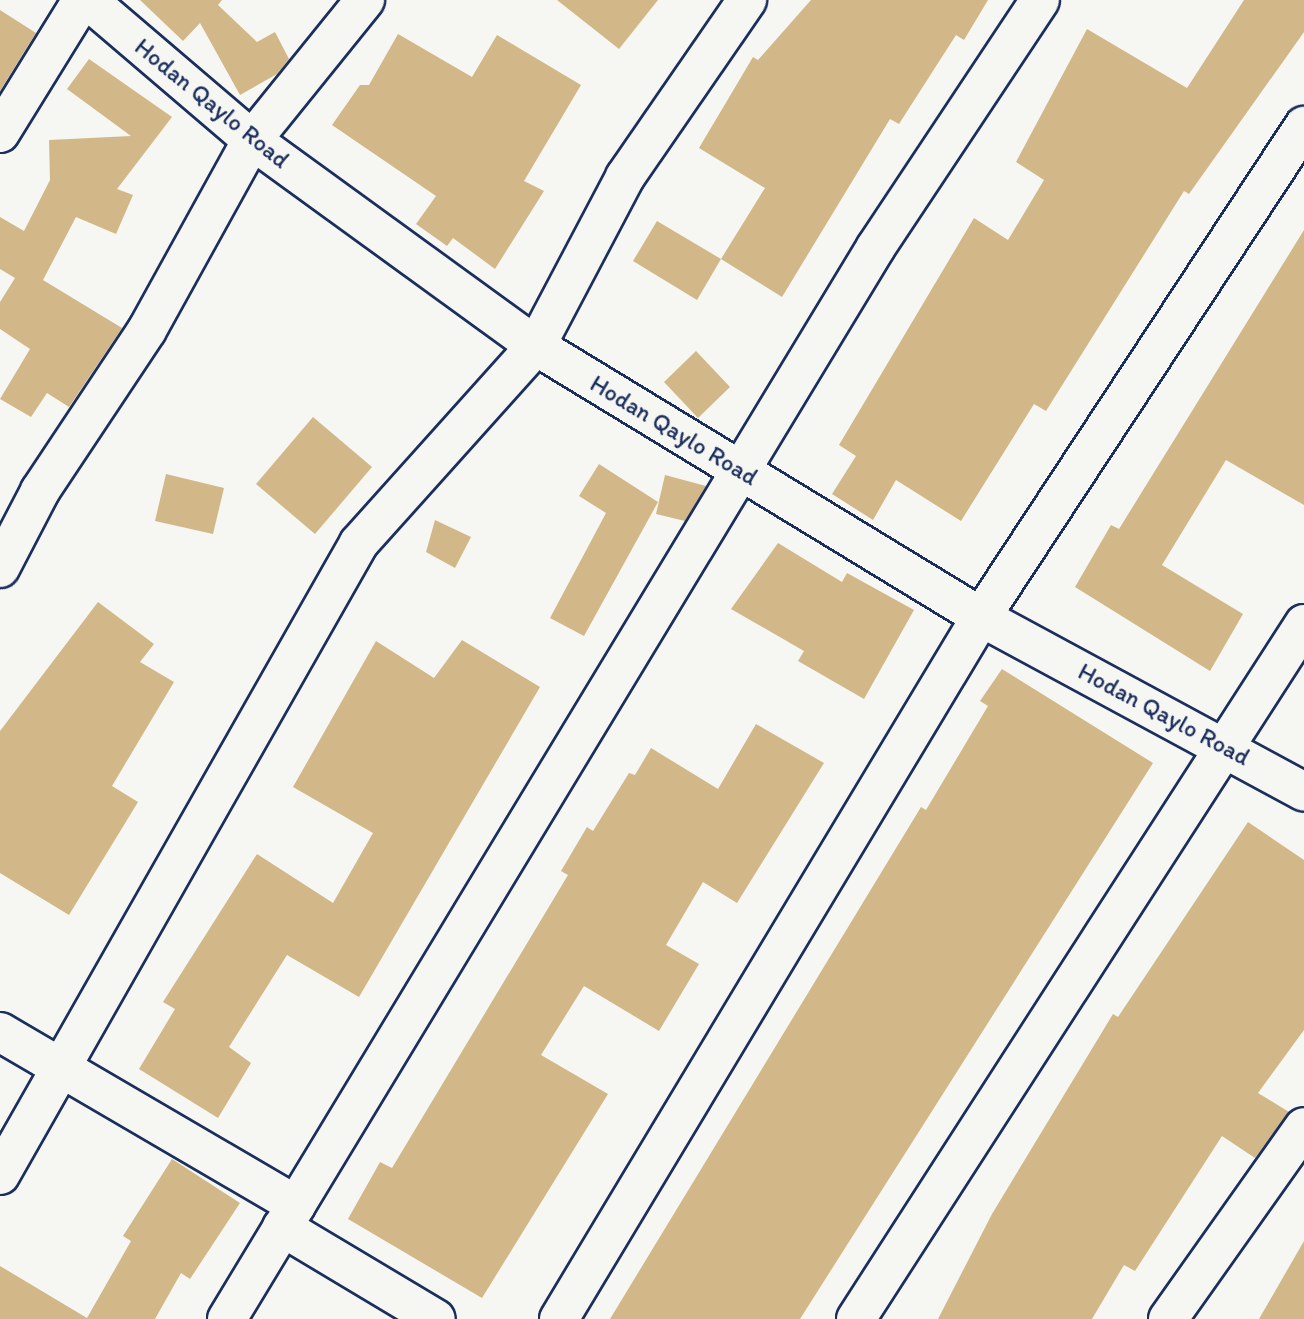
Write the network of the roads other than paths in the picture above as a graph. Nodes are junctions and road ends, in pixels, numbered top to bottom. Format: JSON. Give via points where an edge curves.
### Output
{"nodes":[{"id":1,"x":82,"y":0,"type":"edge"},
{"id":2,"x":88,"y":0,"type":"edge"},
{"id":3,"x":365,"y":0,"type":"edge"},
{"id":4,"x":747,"y":0,"type":"edge"},
{"id":5,"x":1040,"y":0,"type":"edge"},
{"id":6,"x":1304,"y":126,"type":"edge"},
{"id":7,"x":0,"y":133,"type":"edge"},
{"id":8,"x":252,"y":140,"type":"junction"},
{"id":9,"x":536,"y":346,"type":"junction"},
{"id":10,"x":741,"y":471,"type":"junction"},
{"id":11,"x":0,"y":568,"type":"edge"},
{"id":12,"x":981,"y":617,"type":"junction"},
{"id":13,"x":1304,"y":624,"type":"edge"},
{"id":14,"x":1225,"y":744,"type":"junction"},
{"id":15,"x":1304,"y":792,"type":"edge"},
{"id":16,"x":0,"y":1032,"type":"edge"},
{"id":17,"x":62,"y":1069,"type":"junction"},
{"id":18,"x":1304,"y":1126,"type":"edge"},
{"id":19,"x":0,"y":1175,"type":"edge"},
{"id":20,"x":289,"y":1216,"type":"junction"},
{"id":21,"x":227,"y":1319,"type":"edge"},
{"id":22,"x":436,"y":1319,"type":"edge"},
{"id":23,"x":559,"y":1319,"type":"edge"},
{"id":24,"x":856,"y":1319,"type":"edge"},
{"id":25,"x":1168,"y":1319,"type":"edge"}],
"edges":[{"from":1,"to":7,"type":"street"},
{"from":2,"to":8,"type":"street","name":"Hodan Qaylo Road"},
{"from":3,"to":8,"type":"street"},
{"from":4,"to":9,"type":"street","via":[[625,177]]},
{"from":5,"to":10,"type":"street","via":[[876,247]]},
{"from":6,"to":12,"type":"street"},
{"from":8,"to":9,"type":"street","name":"Hodan Qaylo Road"},
{"from":8,"to":11,"type":"street","via":[[147,330],[40,491]]},
{"from":9,"to":10,"type":"street","name":"Hodan Qaylo Road"},
{"from":9,"to":17,"type":"street","via":[[359,543]]},
{"from":10,"to":12,"type":"street","name":"Hodan Qaylo Road"},
{"from":10,"to":20,"type":"street"},
{"from":12,"to":14,"type":"street","name":"Hodan Qaylo Road"},
{"from":12,"to":23,"type":"street"},
{"from":13,"to":14,"type":"street"},
{"from":14,"to":15,"type":"street","name":"Hodan Qaylo Road"},
{"from":14,"to":24,"type":"street"},
{"from":16,"to":17,"type":"street"},
{"from":17,"to":19,"type":"street"},
{"from":17,"to":20,"type":"street"},
{"from":18,"to":25,"type":"street"},
{"from":20,"to":21,"type":"street"},
{"from":20,"to":22,"type":"street"}]}
